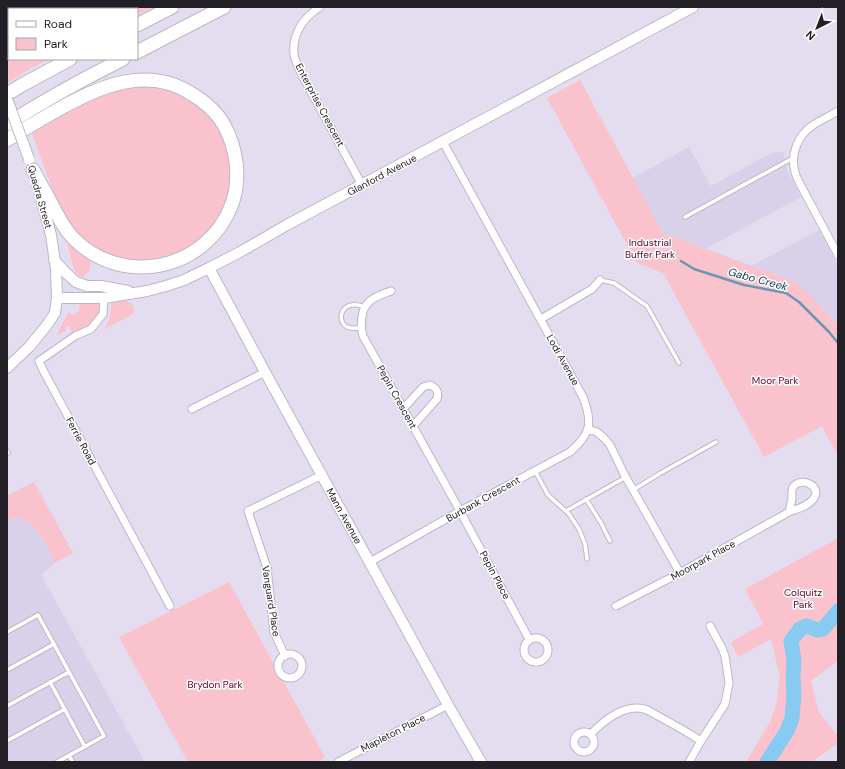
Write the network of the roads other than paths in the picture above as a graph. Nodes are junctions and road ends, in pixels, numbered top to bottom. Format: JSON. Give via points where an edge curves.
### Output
{"nodes":[{"id":1,"x":172,"y":7,"type":"edge"},
{"id":2,"x":224,"y":7,"type":"edge"},
{"id":3,"x":320,"y":7,"type":"edge"},
{"id":4,"x":692,"y":7,"type":"edge"},
{"id":5,"x":138,"y":24,"type":"edge"},
{"id":6,"x":138,"y":51,"type":"edge"},
{"id":7,"x":68,"y":60,"type":"edge"},
{"id":8,"x":121,"y":60,"type":"edge"},
{"id":9,"x":7,"y":94,"type":"edge"},
{"id":10,"x":7,"y":99,"type":"edge"},
{"id":11,"x":838,"y":111,"type":"edge"},
{"id":12,"x":7,"y":124,"type":"edge"},
{"id":13,"x":7,"y":140,"type":"edge"},
{"id":14,"x":443,"y":142,"type":"junction"},
{"id":15,"x":794,"y":157,"type":"junction"},
{"id":16,"x":31,"y":165,"type":"junction"},
{"id":17,"x":362,"y":185,"type":"junction"},
{"id":18,"x":685,"y":217,"type":"dead end"},
{"id":19,"x":838,"y":255,"type":"edge"},
{"id":20,"x":54,"y":260,"type":"junction"},
{"id":21,"x":210,"y":268,"type":"junction"},
{"id":22,"x":600,"y":280,"type":"joint"},
{"id":23,"x":391,"y":291,"type":"dead end"},
{"id":24,"x":136,"y":293,"type":"junction"},
{"id":25,"x":57,"y":298,"type":"junction"},
{"id":26,"x":104,"y":298,"type":"junction"},
{"id":27,"x":365,"y":307,"type":"junction"},
{"id":28,"x":541,"y":319,"type":"junction"},
{"id":29,"x":360,"y":328,"type":"junction"},
{"id":30,"x":679,"y":363,"type":"dead end"},
{"id":31,"x":7,"y":368,"type":"edge"},
{"id":32,"x":265,"y":372,"type":"junction"},
{"id":33,"x":192,"y":409,"type":"dead end"},
{"id":34,"x":403,"y":409,"type":"junction"},
{"id":35,"x":413,"y":426,"type":"junction"},
{"id":36,"x":588,"y":430,"type":"junction"},
{"id":37,"x":716,"y":442,"type":"dead end"},
{"id":38,"x":535,"y":471,"type":"junction"},
{"id":39,"x":322,"y":475,"type":"junction"},
{"id":40,"x":626,"y":477,"type":"junction"},
{"id":41,"x":633,"y":490,"type":"junction"},
{"id":42,"x":586,"y":499,"type":"junction"},
{"id":43,"x":460,"y":511,"type":"junction"},
{"id":44,"x":566,"y":511,"type":"junction"},
{"id":45,"x":789,"y":512,"type":"junction"},
{"id":46,"x":610,"y":541,"type":"dead end"},
{"id":47,"x":586,"y":559,"type":"dead end"},
{"id":48,"x":370,"y":562,"type":"junction"},
{"id":49,"x":680,"y":573,"type":"junction"},
{"id":50,"x":170,"y":606,"type":"dead end"},
{"id":51,"x":616,"y":606,"type":"dead end"},
{"id":52,"x":710,"y":626,"type":"dead end"},
{"id":53,"x":7,"y":632,"type":"edge"},
{"id":54,"x":529,"y":639,"type":"dead end"},
{"id":55,"x":54,"y":644,"type":"junction"},
{"id":56,"x":285,"y":656,"type":"dead end"},
{"id":57,"x":7,"y":670,"type":"edge"},
{"id":58,"x":69,"y":672,"type":"junction"},
{"id":59,"x":50,"y":682,"type":"junction"},
{"id":60,"x":448,"y":705,"type":"junction"},
{"id":61,"x":7,"y":706,"type":"edge"},
{"id":62,"x":65,"y":709,"type":"junction"},
{"id":63,"x":591,"y":734,"type":"dead end"},
{"id":64,"x":7,"y":741,"type":"edge"},
{"id":65,"x":701,"y":741,"type":"junction"},
{"id":66,"x":85,"y":747,"type":"junction"},
{"id":67,"x":69,"y":756,"type":"junction"},
{"id":68,"x":57,"y":762,"type":"edge"},
{"id":69,"x":73,"y":762,"type":"edge"},
{"id":70,"x":338,"y":762,"type":"edge"},
{"id":71,"x":481,"y":762,"type":"edge"},
{"id":72,"x":689,"y":762,"type":"edge"}],
"edges":[{"from":1,"to":5,"type":"highway"},
{"from":2,"to":6,"type":"highway"},
{"from":3,"to":17,"type":"street","name":"Enterprise Crescent","via":[[306,17],[298,31],[294,55],[302,75]]},
{"from":4,"to":14,"type":"main road","name":"Glanford Avenue"},
{"from":7,"to":9,"type":"highway"},
{"from":8,"to":12,"type":"highway"},
{"from":10,"to":16,"type":"main road","name":"Quadra Street","bridge":true},
{"from":11,"to":15,"type":"street","via":[[804,132],[798,141]]},
{"from":13,"to":16,"type":"highway","via":[[80,97],[104,87],[140,79],[156,80],[187,90],[202,100],[223,123],[234,149],[236,190],[225,220],[202,247],[171,263],[139,268],[106,261],[75,240],[62,225]]},
{"from":14,"to":17,"type":"main road","name":"Glanford Avenue"},
{"from":14,"to":28,"type":"street","name":"Lodi Avenue"},
{"from":15,"to":18,"type":"lane"},
{"from":15,"to":19,"type":"street","via":[[795,172],[800,184]]},
{"from":16,"to":20,"type":"main road","name":"Quadra Street","via":[[51,235]]},
{"from":17,"to":21,"type":"main road","name":"Glanford Avenue"},
{"from":20,"to":24,"type":"main road","via":[[67,274],[87,286]]},
{"from":20,"to":25,"type":"main road","name":"Quadra Street"},
{"from":21,"to":24,"type":"main road","name":"Glanford Avenue","via":[[184,280]]},
{"from":21,"to":32,"type":"main road","name":"Mann Avenue"},
{"from":22,"to":28,"type":"street","via":[[592,289]]},
{"from":22,"to":30,"type":"lane","via":[[614,282],[647,306]]},
{"from":23,"to":27,"type":"street","via":[[379,295]]},
{"from":24,"to":26,"type":"main road","name":"Glanford Avenue"},
{"from":25,"to":26,"type":"main road","name":"Glanford Avenue"},
{"from":25,"to":31,"type":"main road","name":"Quadra Street","via":[[55,313],[48,325]]},
{"from":26,"to":50,"type":"street","name":"Ferrie Road","via":[[103,314],[91,329],[75,336],[39,361]]},
{"from":27,"to":29,"type":"street"},
{"from":27,"to":29,"type":"lane","via":[[352,305],[343,310],[344,324],[348,328]]},
{"from":28,"to":36,"type":"street","name":"Lodi Avenue","via":[[583,397],[590,420]]},
{"from":29,"to":34,"type":"street","name":"Pepin Crescent"},
{"from":32,"to":33,"type":"street"},
{"from":32,"to":39,"type":"main road","name":"Mann Avenue"},
{"from":34,"to":35,"type":"street","name":"Pepin Crescent"},
{"from":34,"to":35,"type":"street","via":[[423,387],[433,386],[438,392],[437,400]]},
{"from":35,"to":43,"type":"street","name":"Pepin Crescent"},
{"from":36,"to":38,"type":"street","name":"Burbank Crescent","via":[[570,452]]},
{"from":36,"to":40,"type":"street","via":[[597,432],[610,445]]},
{"from":37,"to":41,"type":"lane"},
{"from":38,"to":43,"type":"street","name":"Burbank Crescent"},
{"from":38,"to":44,"type":"lane","via":[[548,495]]},
{"from":39,"to":48,"type":"main road","name":"Mann Avenue"},
{"from":39,"to":56,"type":"street","name":"Vanguard Place","via":[[248,511],[267,568],[274,632]]},
{"from":40,"to":41,"type":"street"},
{"from":40,"to":42,"type":"lane"},
{"from":41,"to":49,"type":"street"},
{"from":42,"to":44,"type":"lane"},
{"from":42,"to":46,"type":"lane"},
{"from":43,"to":48,"type":"street","name":"Burbank Crescent"},
{"from":43,"to":54,"type":"street","name":"Pepin Place"},
{"from":44,"to":47,"type":"lane","via":[[579,529],[585,544]]},
{"from":45,"to":45,"type":"street","name":"Moorpark Place","via":[[814,498],[815,490],[812,485],[801,482],[794,486]]},
{"from":45,"to":49,"type":"street","name":"Moorpark Place"},
{"from":48,"to":60,"type":"main road","name":"Mann Avenue"},
{"from":49,"to":51,"type":"street","name":"Moorpark Place"},
{"from":52,"to":65,"type":"street","via":[[725,656],[729,683],[726,704]]},
{"from":53,"to":55,"type":"lane","via":[[38,616]]},
{"from":55,"to":57,"type":"lane"},
{"from":55,"to":58,"type":"lane"},
{"from":58,"to":59,"type":"lane"},
{"from":58,"to":66,"type":"lane","via":[[104,736]]},
{"from":59,"to":61,"type":"lane"},
{"from":59,"to":62,"type":"lane"},
{"from":60,"to":70,"type":"street","name":"Mapleton Place"},
{"from":60,"to":71,"type":"main road","name":"Mann Avenue"},
{"from":62,"to":64,"type":"lane"},
{"from":62,"to":66,"type":"lane"},
{"from":63,"to":65,"type":"street","via":[[599,725],[630,708],[645,709]]},
{"from":65,"to":72,"type":"street"},
{"from":66,"to":67,"type":"lane"},
{"from":67,"to":68,"type":"lane"},
{"from":67,"to":69,"type":"lane"}]}
